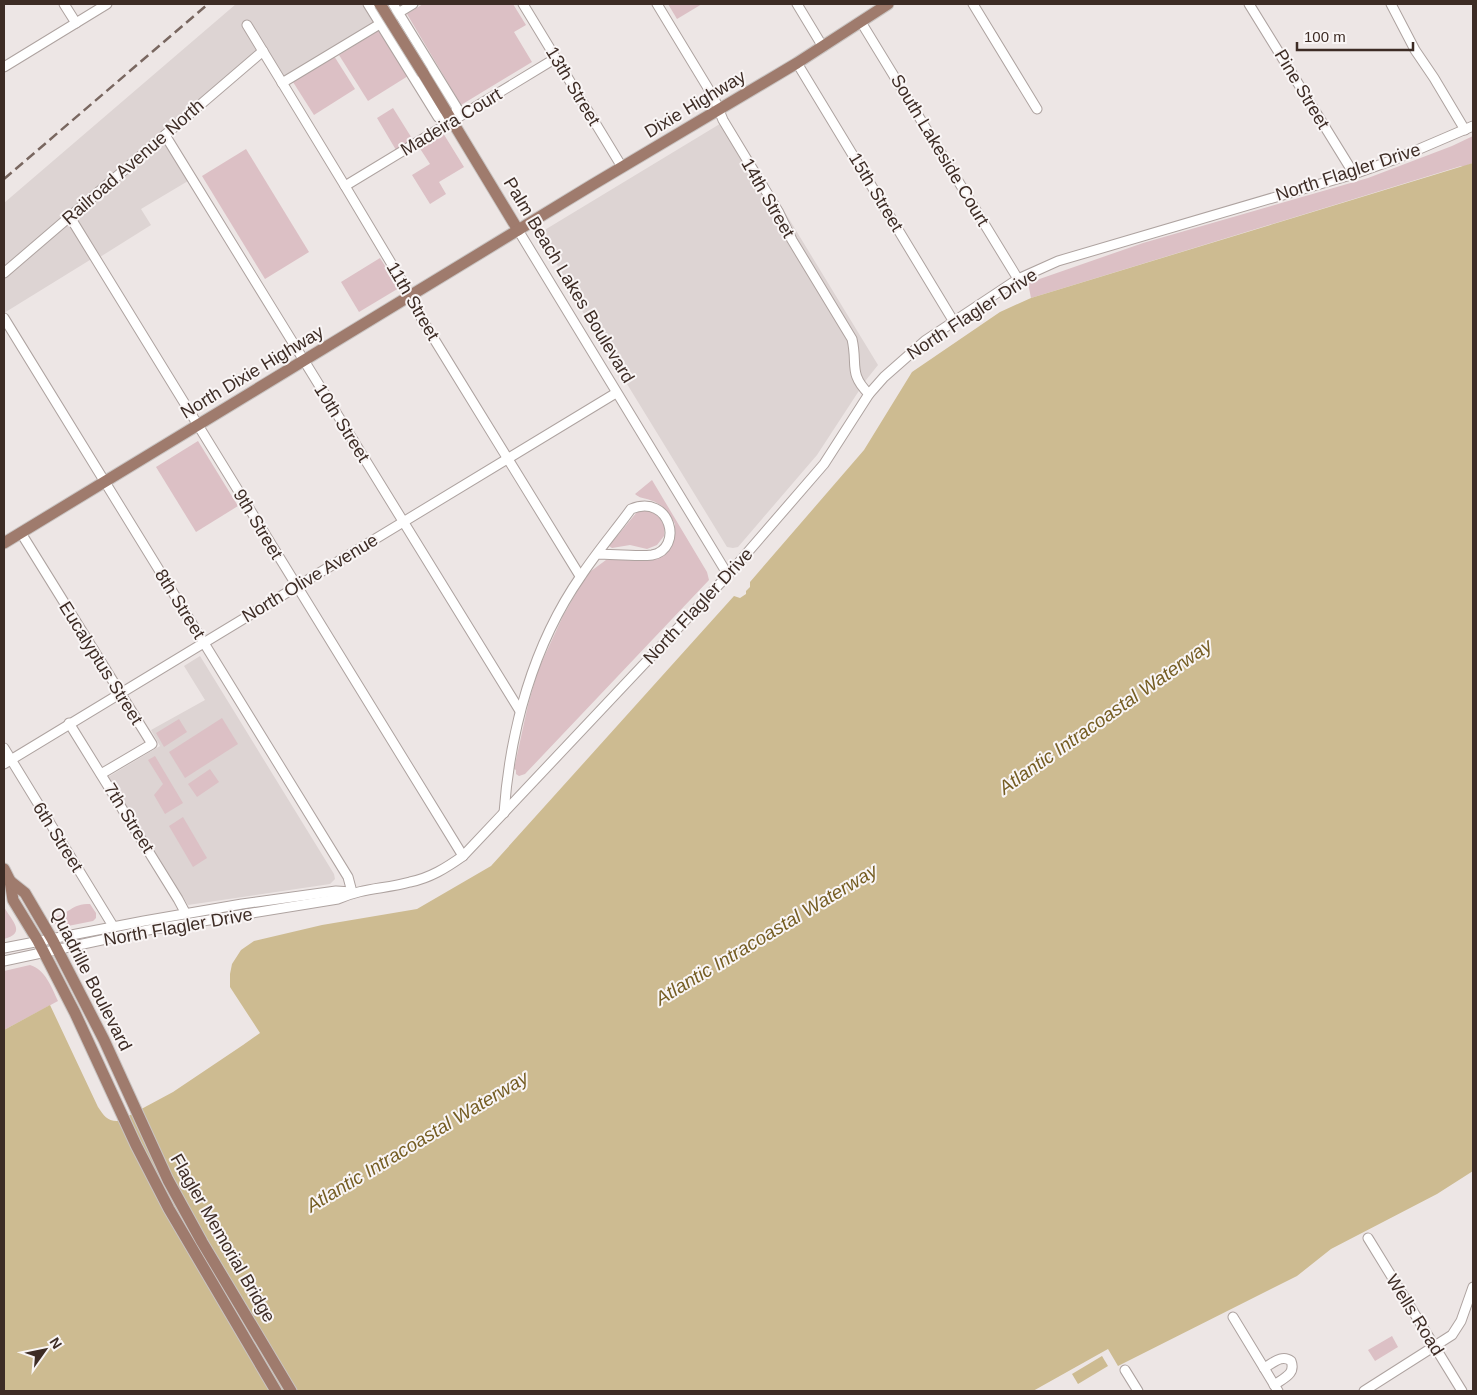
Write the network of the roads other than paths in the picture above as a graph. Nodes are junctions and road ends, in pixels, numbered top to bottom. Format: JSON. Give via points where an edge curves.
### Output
{"nodes":[{"id":1,"x":64,"y":4,"type":"edge"},
{"id":2,"x":107,"y":4,"type":"edge"},
{"id":3,"x":368,"y":4,"type":"edge"},
{"id":4,"x":380,"y":4,"type":"edge"},
{"id":5,"x":392,"y":4,"type":"edge"},
{"id":6,"x":412,"y":4,"type":"edge"},
{"id":7,"x":523,"y":4,"type":"edge"},
{"id":8,"x":657,"y":4,"type":"edge"},
{"id":9,"x":796,"y":4,"type":"edge"},
{"id":10,"x":888,"y":4,"type":"edge"},
{"id":11,"x":973,"y":4,"type":"edge"},
{"id":12,"x":1250,"y":4,"type":"edge"},
{"id":13,"x":1391,"y":4,"type":"edge"},
{"id":14,"x":398,"y":13,"type":"junction"},
{"id":15,"x":861,"y":22,"type":"junction"},
{"id":16,"x":76,"y":23,"type":"junction"},
{"id":17,"x":380,"y":23,"type":"junction"},
{"id":18,"x":247,"y":25,"type":"dead end"},
{"id":19,"x":823,"y":47,"type":"junction"},
{"id":20,"x":263,"y":51,"type":"junction"},
{"id":21,"x":556,"y":58,"type":"junction"},
{"id":22,"x":797,"y":63,"type":"junction"},
{"id":23,"x":4,"y":67,"type":"edge"},
{"id":24,"x":282,"y":83,"type":"junction"},
{"id":25,"x":1037,"y":108,"type":"dead end"},
{"id":26,"x":718,"y":110,"type":"junction"},
{"id":27,"x":452,"y":122,"type":"junction"},
{"id":28,"x":1469,"y":128,"type":"edge"},
{"id":29,"x":165,"y":135,"type":"junction"},
{"id":30,"x":622,"y":167,"type":"junction"},
{"id":31,"x":1354,"y":174,"type":"junction"},
{"id":32,"x":346,"y":186,"type":"junction"},
{"id":33,"x":70,"y":217,"type":"junction"},
{"id":34,"x":518,"y":230,"type":"junction"},
{"id":35,"x":4,"y":273,"type":"edge"},
{"id":36,"x":1018,"y":279,"type":"junction"},
{"id":37,"x":410,"y":297,"type":"junction"},
{"id":38,"x":4,"y":318,"type":"edge"},
{"id":39,"x":954,"y":322,"type":"junction"},
{"id":40,"x":303,"y":361,"type":"junction"},
{"id":41,"x":616,"y":393,"type":"junction"},
{"id":42,"x":869,"y":394,"type":"junction"},
{"id":43,"x":199,"y":425,"type":"junction"},
{"id":44,"x":507,"y":459,"type":"junction"},
{"id":45,"x":105,"y":482,"type":"junction"},
{"id":46,"x":403,"y":522,"type":"junction"},
{"id":47,"x":21,"y":533,"type":"junction"},
{"id":48,"x":4,"y":543,"type":"edge"},
{"id":49,"x":597,"y":554,"type":"junction"},
{"id":50,"x":728,"y":575,"type":"junction"},
{"id":51,"x":580,"y":576,"type":"junction"},
{"id":52,"x":296,"y":586,"type":"junction"},
{"id":53,"x":203,"y":642,"type":"junction"},
{"id":54,"x":119,"y":693,"type":"junction"},
{"id":55,"x":520,"y":711,"type":"junction"},
{"id":56,"x":69,"y":723,"type":"junction"},
{"id":57,"x":4,"y":748,"type":"edge"},
{"id":58,"x":7,"y":762,"type":"edge"},
{"id":59,"x":101,"y":774,"type":"junction"},
{"id":60,"x":504,"y":813,"type":"junction"},
{"id":61,"x":463,"y":856,"type":"junction"},
{"id":62,"x":4,"y":869,"type":"edge"},
{"id":63,"x":10,"y":881,"type":"junction"},
{"id":64,"x":352,"y":892,"type":"junction"},
{"id":65,"x":186,"y":914,"type":"junction"},
{"id":66,"x":113,"y":926,"type":"junction"},
{"id":67,"x":52,"y":938,"type":"junction"},
{"id":68,"x":38,"y":941,"type":"junction"},
{"id":69,"x":4,"y":948,"type":"edge"},
{"id":70,"x":58,"y":949,"type":"junction"},
{"id":71,"x":44,"y":952,"type":"junction"},
{"id":72,"x":4,"y":961,"type":"edge"},
{"id":73,"x":131,"y":1100,"type":"joint"},
{"id":74,"x":118,"y":1105,"type":"joint"},
{"id":75,"x":1368,"y":1238,"type":"dead end"},
{"id":76,"x":1473,"y":1287,"type":"edge"},
{"id":77,"x":1233,"y":1317,"type":"dead end"},
{"id":78,"x":1435,"y":1347,"type":"junction"},
{"id":79,"x":1264,"y":1368,"type":"junction"},
{"id":80,"x":1125,"y":1370,"type":"dead end"},
{"id":81,"x":1276,"y":1388,"type":"edge"},
{"id":82,"x":276,"y":1391,"type":"edge"},
{"id":83,"x":291,"y":1391,"type":"edge"},
{"id":84,"x":1138,"y":1391,"type":"edge"},
{"id":85,"x":1364,"y":1391,"type":"edge"},
{"id":86,"x":1462,"y":1391,"type":"edge"}],
"edges":[{"from":1,"to":16,"type":"street"},
{"from":2,"to":16,"type":"street"},
{"from":3,"to":17,"type":"street"},
{"from":4,"to":27,"type":"main road","name":"Palm Beach Lakes Boulevard","bridge":true},
{"from":5,"to":14,"type":"street"},
{"from":6,"to":14,"type":"street"},
{"from":7,"to":21,"type":"street","name":"13th Street"},
{"from":8,"to":26,"type":"street","name":"14th Street","via":[[714,98]]},
{"from":9,"to":19,"type":"street"},
{"from":10,"to":15,"type":"main road","name":"Dixie Highway"},
{"from":11,"to":25,"type":"street"},
{"from":12,"to":31,"type":"street","name":"Pine Street"},
{"from":13,"to":28,"type":"street","via":[[1415,50]]},
{"from":14,"to":17,"type":"street"},
{"from":14,"to":27,"type":"street","via":[[457,108]]},
{"from":15,"to":19,"type":"main road","name":"Dixie Highway"},
{"from":15,"to":36,"type":"street","name":"South Lakeside Court"},
{"from":16,"to":23,"type":"street"},
{"from":17,"to":24,"type":"street"},
{"from":17,"to":27,"type":"street","via":[[438,117]]},
{"from":18,"to":20,"type":"street","name":"11th Street"},
{"from":19,"to":22,"type":"main road","name":"Dixie Highway"},
{"from":20,"to":24,"type":"street","name":"11th Street"},
{"from":20,"to":29,"type":"street","name":"Railroad Avenue North"},
{"from":21,"to":27,"type":"street","name":"Madeira Court"},
{"from":21,"to":30,"type":"street","name":"13th Street"},
{"from":22,"to":26,"type":"main road","name":"Dixie Highway"},
{"from":22,"to":39,"type":"street","name":"15th Street"},
{"from":24,"to":32,"type":"street","name":"11th Street"},
{"from":26,"to":30,"type":"main road","name":"Dixie Highway"},
{"from":26,"to":42,"type":"street","name":"14th Street","via":[[852,339],[856,379]]},
{"from":27,"to":32,"type":"street","name":"Madeira Court"},
{"from":27,"to":34,"type":"main road","name":"Palm Beach Lakes Boulevard"},
{"from":28,"to":31,"type":"street","name":"North Flagler Drive"},
{"from":29,"to":33,"type":"street","name":"Railroad Avenue North"},
{"from":29,"to":40,"type":"street","name":"10th Street"},
{"from":30,"to":34,"type":"main road","name":"Dixie Highway"},
{"from":31,"to":36,"type":"street","name":"North Flagler Drive","via":[[1058,261]]},
{"from":32,"to":37,"type":"street","name":"11th Street"},
{"from":33,"to":35,"type":"street","name":"Railroad Avenue North"},
{"from":33,"to":43,"type":"street","name":"9th Street"},
{"from":34,"to":37,"type":"main road","name":"North Dixie Highway"},
{"from":34,"to":41,"type":"street","name":"Palm Beach Lakes Boulevard"},
{"from":36,"to":39,"type":"street","name":"North Flagler Drive"},
{"from":37,"to":40,"type":"main road","name":"North Dixie Highway"},
{"from":37,"to":44,"type":"street","name":"11th Street"},
{"from":38,"to":45,"type":"street","name":"8th Street"},
{"from":39,"to":42,"type":"street","name":"North Flagler Drive","via":[[905,356]]},
{"from":40,"to":43,"type":"main road","name":"North Dixie Highway"},
{"from":40,"to":46,"type":"street","name":"10th Street"},
{"from":41,"to":44,"type":"street","name":"North Olive Avenue"},
{"from":41,"to":50,"type":"street","name":"Palm Beach Lakes Boulevard"},
{"from":42,"to":50,"type":"street","name":"North Flagler Drive","via":[[824,464]]},
{"from":43,"to":45,"type":"main road","name":"North Dixie Highway"},
{"from":43,"to":52,"type":"street","name":"9th Street"},
{"from":44,"to":46,"type":"street","name":"North Olive Avenue"},
{"from":44,"to":51,"type":"street","name":"11th Street"},
{"from":45,"to":47,"type":"main road","name":"North Dixie Highway"},
{"from":45,"to":53,"type":"street","name":"8th Street"},
{"from":46,"to":52,"type":"street","name":"North Olive Avenue"},
{"from":46,"to":55,"type":"street","name":"10th Street"},
{"from":47,"to":48,"type":"main road","name":"North Dixie Highway"},
{"from":47,"to":54,"type":"street","name":"Eucalyptus Street"},
{"from":49,"to":49,"type":"street","via":[[653,555],[669,539],[668,521],[662,512],[652,507],[631,509]]},
{"from":49,"to":51,"type":"street"},
{"from":50,"to":60,"type":"street","name":"North Flagler Drive"},
{"from":51,"to":55,"type":"street","via":[[550,629]]},
{"from":52,"to":53,"type":"street","name":"North Olive Avenue"},
{"from":52,"to":61,"type":"street","name":"9th Street"},
{"from":53,"to":54,"type":"street","name":"North Olive Avenue"},
{"from":53,"to":64,"type":"street","name":"8th Street","via":[[348,877]]},
{"from":54,"to":56,"type":"street","name":"North Olive Avenue"},
{"from":54,"to":59,"type":"street","name":"Eucalyptus Street","via":[[152,744]]},
{"from":55,"to":60,"type":"street","via":[[509,761]]},
{"from":56,"to":58,"type":"street","name":"North Olive Avenue"},
{"from":56,"to":59,"type":"street","name":"7th Street"},
{"from":57,"to":58,"type":"street","name":"6th Street"},
{"from":58,"to":66,"type":"street","name":"6th Street"},
{"from":59,"to":65,"type":"street","name":"7th Street"},
{"from":60,"to":61,"type":"street","name":"North Flagler Drive"},
{"from":61,"to":64,"type":"street","name":"North Flagler Drive","via":[[432,875]]},
{"from":62,"to":63,"type":"main road"},
{"from":63,"to":67,"type":"main road","name":"Quadrille Boulevard","via":[[25,893]]},
{"from":63,"to":68,"type":"main road","name":"Quadrille Boulevard","via":[[13,900]]},
{"from":64,"to":65,"type":"street","name":"North Flagler Drive","via":[[336,890]]},
{"from":64,"to":70,"type":"street","name":"North Flagler Drive","via":[[338,899],[148,930]]},
{"from":65,"to":66,"type":"street","name":"North Flagler Drive"},
{"from":66,"to":67,"type":"street","name":"North Flagler Drive"},
{"from":67,"to":68,"type":"street","name":"North Flagler Drive"},
{"from":67,"to":70,"type":"main road","name":"Quadrille Boulevard"},
{"from":68,"to":69,"type":"street","name":"North Flagler Drive"},
{"from":68,"to":71,"type":"main road","name":"Quadrille Boulevard"},
{"from":70,"to":71,"type":"street","name":"North Flagler Drive"},
{"from":70,"to":73,"type":"main road","name":"Quadrille Boulevard"},
{"from":71,"to":72,"type":"street","name":"North Flagler Drive"},
{"from":71,"to":74,"type":"main road","name":"Quadrille Boulevard"},
{"from":73,"to":83,"type":"main road","name":"Flagler Memorial Bridge","via":[[186,1213]]},
{"from":74,"to":82,"type":"main road","name":"Flagler Memorial Bridge","via":[[169,1209]]},
{"from":75,"to":78,"type":"street","name":"Wells Road"},
{"from":76,"to":78,"type":"street","via":[[1457,1329]]},
{"from":77,"to":79,"type":"street"},
{"from":78,"to":85,"type":"street"},
{"from":78,"to":86,"type":"street","name":"Wells Road"},
{"from":79,"to":81,"type":"street"},
{"from":79,"to":81,"type":"street","via":[[1282,1358],[1291,1361],[1293,1369]]},
{"from":80,"to":84,"type":"street"}]}
